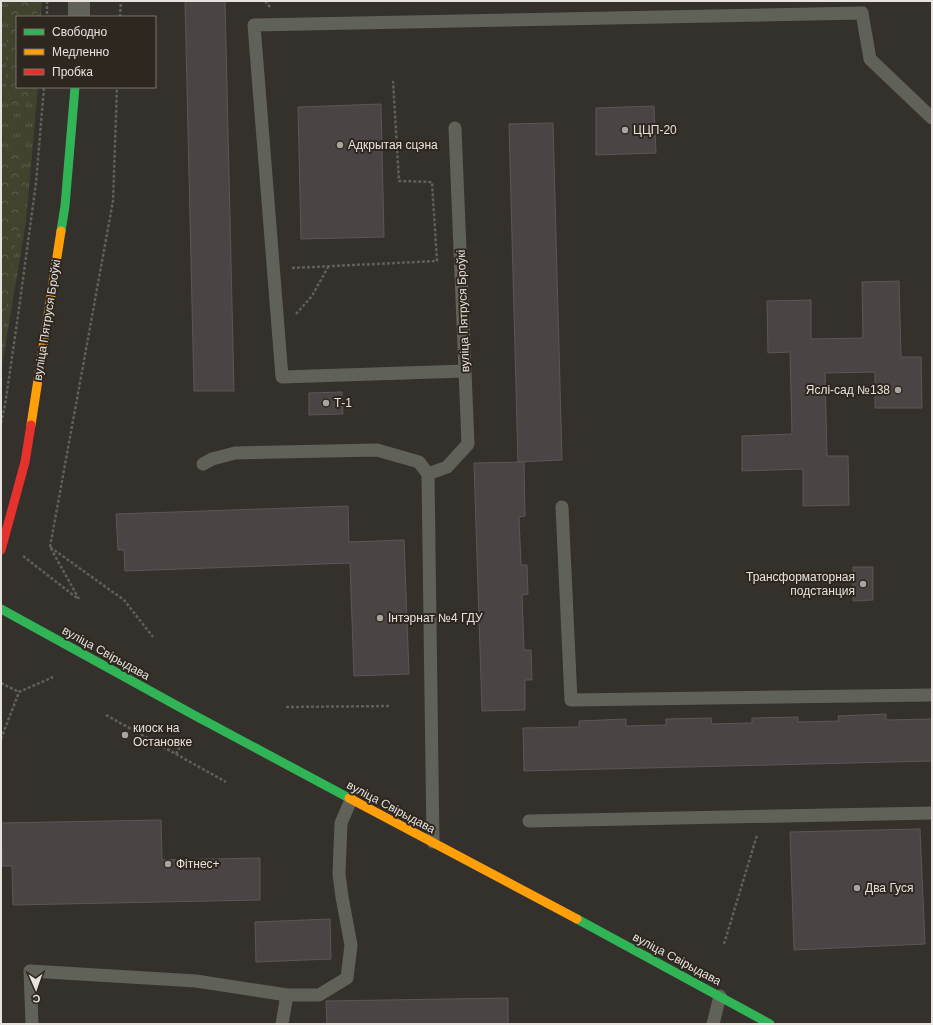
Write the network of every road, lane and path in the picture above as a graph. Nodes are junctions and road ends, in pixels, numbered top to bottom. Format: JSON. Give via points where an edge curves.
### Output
{"nodes":[{"id":1,"x":47,"y":1,"type":"edge"},
{"id":2,"x":79,"y":1,"type":"edge"},
{"id":3,"x":121,"y":1,"type":"edge"},
{"id":4,"x":47,"y":16,"type":"edge"},
{"id":5,"x":79,"y":16,"type":"edge"},
{"id":6,"x":120,"y":16,"type":"edge"},
{"id":7,"x":393,"y":81,"type":"dead end"},
{"id":8,"x":44,"y":88,"type":"edge"},
{"id":9,"x":75,"y":88,"type":"edge"},
{"id":10,"x":117,"y":88,"type":"edge"},
{"id":11,"x":932,"y":118,"type":"edge"},
{"id":12,"x":455,"y":128,"type":"dead end"},
{"id":13,"x":288,"y":268,"type":"dead end"},
{"id":14,"x":465,"y":371,"type":"junction"},
{"id":15,"x":1,"y":423,"type":"edge"},
{"id":16,"x":203,"y":464,"type":"dead end"},
{"id":17,"x":428,"y":474,"type":"junction"},
{"id":18,"x":562,"y":507,"type":"dead end"},
{"id":19,"x":50,"y":547,"type":"junction"},
{"id":20,"x":1,"y":550,"type":"edge"},
{"id":21,"x":19,"y":553,"type":"dead end"},
{"id":22,"x":1,"y":609,"type":"edge"},
{"id":23,"x":153,"y":637,"type":"dead end"},
{"id":24,"x":53,"y":677,"type":"dead end"},
{"id":25,"x":1,"y":682,"type":"edge"},
{"id":26,"x":19,"y":692,"type":"junction"},
{"id":27,"x":932,"y":695,"type":"edge"},
{"id":28,"x":391,"y":706,"type":"dead end"},
{"id":29,"x":286,"y":707,"type":"dead end"},
{"id":30,"x":106,"y":715,"type":"dead end"},
{"id":31,"x":1,"y":738,"type":"edge"},
{"id":32,"x":226,"y":782,"type":"dead end"},
{"id":33,"x":351,"y":800,"type":"junction"},
{"id":34,"x":932,"y":812,"type":"edge"},
{"id":35,"x":528,"y":821,"type":"dead end"},
{"id":36,"x":759,"y":829,"type":"dead end"},
{"id":37,"x":433,"y":842,"type":"junction"},
{"id":38,"x":724,"y":944,"type":"dead end"},
{"id":39,"x":287,"y":995,"type":"junction"},
{"id":40,"x":720,"y":996,"type":"junction"},
{"id":41,"x":32,"y":1024,"type":"edge"},
{"id":42,"x":282,"y":1024,"type":"edge"},
{"id":43,"x":713,"y":1024,"type":"edge"},
{"id":44,"x":770,"y":1024,"type":"edge"}],
"edges":[{"from":1,"to":4,"type":"path"},
{"from":2,"to":5,"type":"street"},
{"from":3,"to":6,"type":"path"},
{"from":7,"to":13,"type":"path","via":[[399,181],[432,182],[437,261]]},
{"from":8,"to":15,"type":"path","via":[[36,183]]},
{"from":9,"to":20,"type":"main road","name":"вуліца Пятруся Броўкі","via":[[65,206],[26,454]]},
{"from":10,"to":19,"type":"path","via":[[113,201]]},
{"from":11,"to":14,"type":"lane","via":[[870,59],[862,13],[254,25],[282,377]]},
{"from":12,"to":14,"type":"lane","name":"вуліца Пятруся Броўкі"},
{"from":14,"to":17,"type":"lane","name":"вуліца Пятруся Броўкі","via":[[468,444],[447,467]]},
{"from":16,"to":17,"type":"lane","via":[[235,453],[377,450],[419,462]]},
{"from":17,"to":37,"type":"lane"},
{"from":18,"to":27,"type":"lane","via":[[571,700]]},
{"from":19,"to":21,"type":"path","via":[[79,599]]},
{"from":19,"to":23,"type":"path","via":[[124,600]]},
{"from":22,"to":33,"type":"main road","name":"вуліца Свірыдава"},
{"from":24,"to":26,"type":"path"},
{"from":25,"to":26,"type":"path"},
{"from":26,"to":31,"type":"path"},
{"from":28,"to":29,"type":"path"},
{"from":30,"to":32,"type":"path"},
{"from":33,"to":37,"type":"main road","name":"вуліца Свірыдава"},
{"from":33,"to":39,"type":"lane","via":[[341,823],[340,874],[351,945],[347,978],[318,995]]},
{"from":34,"to":35,"type":"lane"},
{"from":36,"to":38,"type":"path"},
{"from":37,"to":40,"type":"main road","name":"вуліца Свірыдава"},
{"from":39,"to":41,"type":"lane","via":[[196,981],[30,971]]},
{"from":39,"to":42,"type":"lane"},
{"from":40,"to":43,"type":"lane"},
{"from":40,"to":44,"type":"main road","name":"вуліца Свірыдава"}]}
